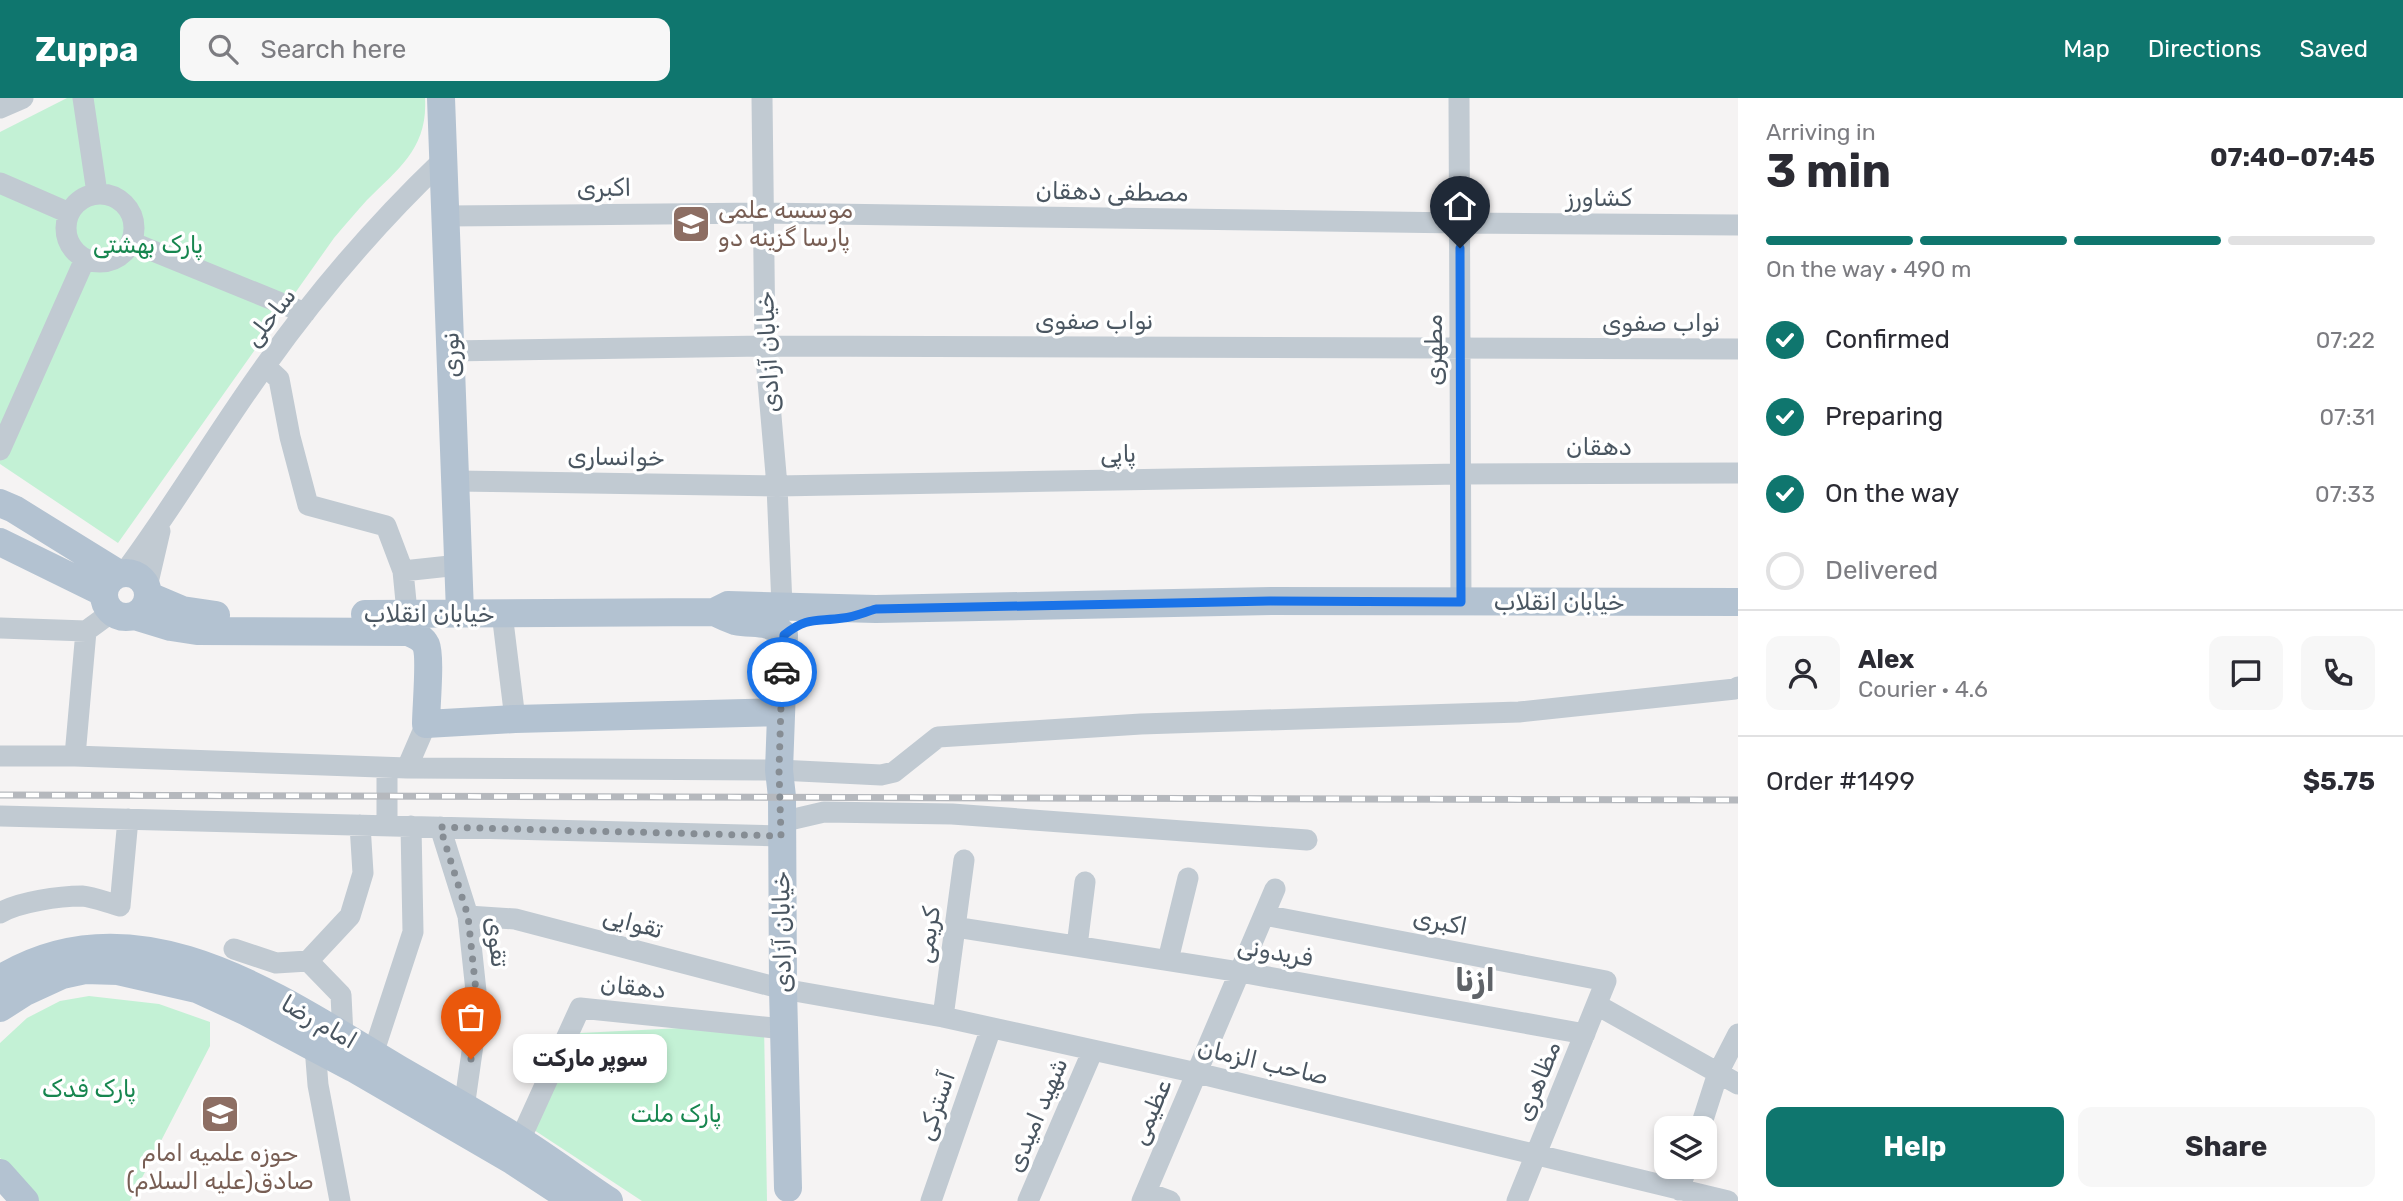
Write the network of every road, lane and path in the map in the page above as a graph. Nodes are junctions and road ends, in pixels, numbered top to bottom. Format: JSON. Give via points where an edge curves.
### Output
{"nodes":[{"id":1,"x":83,"y":98,"type":"edge"},
{"id":2,"x":441,"y":98,"type":"edge"},
{"id":3,"x":762,"y":98,"type":"edge"},
{"id":4,"x":1459,"y":98,"type":"edge"},
{"id":5,"x":442,"y":161,"type":"junction"},
{"id":6,"x":0,"y":183,"type":"edge"},
{"id":7,"x":97,"y":194,"type":"junction"},
{"id":8,"x":69,"y":213,"type":"junction"},
{"id":9,"x":763,"y":213,"type":"junction"},
{"id":10,"x":445,"y":216,"type":"junction"},
{"id":11,"x":1459,"y":223,"type":"junction"},
{"id":12,"x":1738,"y":225,"type":"edge"},
{"id":13,"x":131,"y":242,"type":"junction"},
{"id":14,"x":85,"y":259,"type":"junction"},
{"id":15,"x":305,"y":313,"type":"junction"},
{"id":16,"x":765,"y":346,"type":"junction"},
{"id":17,"x":1460,"y":348,"type":"junction"},
{"id":18,"x":1738,"y":349,"type":"edge"},
{"id":19,"x":451,"y":351,"type":"junction"},
{"id":20,"x":265,"y":366,"type":"junction"},
{"id":21,"x":0,"y":450,"type":"edge"},
{"id":22,"x":1738,"y":473,"type":"edge"},
{"id":23,"x":1460,"y":474,"type":"junction"},
{"id":24,"x":456,"y":481,"type":"junction"},
{"id":25,"x":776,"y":486,"type":"junction"},
{"id":26,"x":0,"y":503,"type":"edge"},
{"id":27,"x":0,"y":542,"type":"edge"},
{"id":28,"x":0,"y":558,"type":"edge"},
{"id":29,"x":49,"y":565,"type":"junction"},
{"id":30,"x":458,"y":565,"type":"junction"},
{"id":31,"x":403,"y":570,"type":"junction"},
{"id":32,"x":127,"y":593,"type":"junction"},
{"id":33,"x":1461,"y":602,"type":"junction"},
{"id":34,"x":1738,"y":602,"type":"edge"},
{"id":35,"x":782,"y":606,"type":"junction"},
{"id":36,"x":876,"y":609,"type":"junction"},
{"id":37,"x":460,"y":612,"type":"junction"},
{"id":38,"x":713,"y":612,"type":"junction"},
{"id":39,"x":502,"y":613,"type":"junction"},
{"id":40,"x":407,"y":622,"type":"junction"},
{"id":41,"x":0,"y":628,"type":"edge"},
{"id":42,"x":86,"y":631,"type":"junction"},
{"id":43,"x":784,"y":635,"type":"junction"},
{"id":44,"x":1738,"y":687,"type":"edge"},
{"id":45,"x":780,"y":712,"type":"junction"},
{"id":46,"x":515,"y":719,"type":"junction"},
{"id":47,"x":426,"y":724,"type":"junction"},
{"id":48,"x":0,"y":755,"type":"edge"},
{"id":49,"x":75,"y":756,"type":"junction"},
{"id":50,"x":397,"y":768,"type":"junction"},
{"id":51,"x":779,"y":770,"type":"junction"},
{"id":52,"x":0,"y":816,"type":"edge"},
{"id":53,"x":128,"y":819,"type":"junction"},
{"id":54,"x":360,"y":825,"type":"junction"},
{"id":55,"x":387,"y":826,"type":"junction"},
{"id":56,"x":411,"y":826,"type":"junction"},
{"id":57,"x":440,"y":827,"type":"junction"},
{"id":58,"x":781,"y":829,"type":"junction"},
{"id":59,"x":1307,"y":840,"type":"dead end"},
{"id":60,"x":964,"y":860,"type":"dead end"},
{"id":61,"x":1188,"y":878,"type":"dead end"},
{"id":62,"x":1085,"y":882,"type":"dead end"},
{"id":63,"x":1275,"y":889,"type":"dead end"},
{"id":64,"x":0,"y":913,"type":"edge"},
{"id":65,"x":1264,"y":915,"type":"junction"},
{"id":66,"x":468,"y":916,"type":"junction"},
{"id":67,"x":955,"y":927,"type":"junction"},
{"id":68,"x":1077,"y":946,"type":"junction"},
{"id":69,"x":234,"y":949,"type":"dead end"},
{"id":70,"x":1168,"y":960,"type":"junction"},
{"id":71,"x":307,"y":961,"type":"junction"},
{"id":72,"x":1240,"y":972,"type":"junction"},
{"id":73,"x":0,"y":979,"type":"edge"},
{"id":74,"x":1606,"y":981,"type":"joint"},
{"id":75,"x":783,"y":989,"type":"junction"},
{"id":76,"x":1597,"y":1005,"type":"junction"},
{"id":77,"x":0,"y":1008,"type":"edge"},
{"id":78,"x":943,"y":1017,"type":"junction"},
{"id":79,"x":991,"y":1028,"type":"junction"},
{"id":80,"x":783,"y":1029,"type":"junction"},
{"id":81,"x":1585,"y":1034,"type":"junction"},
{"id":82,"x":1738,"y":1034,"type":"edge"},
{"id":83,"x":342,"y":1036,"type":"junction"},
{"id":84,"x":315,"y":1047,"type":"junction"},
{"id":85,"x":1093,"y":1050,"type":"junction"},
{"id":86,"x":373,"y":1054,"type":"junction"},
{"id":87,"x":1197,"y":1073,"type":"junction"},
{"id":88,"x":1718,"y":1073,"type":"junction"},
{"id":89,"x":1738,"y":1084,"type":"edge"},
{"id":90,"x":464,"y":1108,"type":"junction"},
{"id":91,"x":1704,"y":1116,"type":"edge"},
{"id":92,"x":520,"y":1140,"type":"junction"},
{"id":93,"x":1537,"y":1153,"type":"junction"},
{"id":94,"x":0,"y":1173,"type":"edge"},
{"id":95,"x":1683,"y":1179,"type":"edge"},
{"id":96,"x":1679,"y":1190,"type":"junction"},
{"id":97,"x":1144,"y":1196,"type":"edge"},
{"id":98,"x":789,"y":1197,"type":"edge"},
{"id":99,"x":24,"y":1201,"type":"edge"},
{"id":100,"x":340,"y":1201,"type":"edge"},
{"id":101,"x":574,"y":1201,"type":"edge"},
{"id":102,"x":608,"y":1201,"type":"edge"},
{"id":103,"x":931,"y":1201,"type":"edge"},
{"id":104,"x":1028,"y":1201,"type":"edge"},
{"id":105,"x":1170,"y":1201,"type":"edge"},
{"id":106,"x":1517,"y":1201,"type":"edge"},
{"id":107,"x":1728,"y":1201,"type":"edge"}],
"edges":[{"from":1,"to":7,"type":"street"},
{"from":2,"to":5,"type":"main road","name":"نوری"},
{"from":3,"to":9,"type":"street","name":"خیابان آزادی"},
{"from":4,"to":11,"type":"street","name":"مطهری"},
{"from":5,"to":10,"type":"main road","name":"نوری"},
{"from":5,"to":15,"type":"street","name":"ساحلی","via":[[395,205]]},
{"from":6,"to":8,"type":"street"},
{"from":7,"to":8,"type":"street","via":[[80,200]]},
{"from":7,"to":13,"type":"street","via":[[114,197],[128,208],[134,225]]},
{"from":8,"to":14,"type":"street","via":[[68,239]]},
{"from":9,"to":10,"type":"street","name":"اکبری"},
{"from":9,"to":11,"type":"street","name":"مصطفی دهقان"},
{"from":9,"to":16,"type":"street","name":"خیابان آزادی"},
{"from":10,"to":19,"type":"main road","name":"نوری"},
{"from":11,"to":12,"type":"street","name":"کشاورز"},
{"from":11,"to":17,"type":"street","name":"مطهری"},
{"from":13,"to":14,"type":"street","via":[[111,260]]},
{"from":13,"to":15,"type":"street"},
{"from":14,"to":21,"type":"street"},
{"from":15,"to":20,"type":"street","name":"ساحلی"},
{"from":16,"to":17,"type":"street","name":"نواب صفوی"},
{"from":16,"to":19,"type":"street","name":"نواب صفوی"},
{"from":16,"to":25,"type":"street","name":"خیابان آزادی"},
{"from":17,"to":18,"type":"street","name":"نواب صفوی"},
{"from":17,"to":23,"type":"street","name":"مطهری"},
{"from":19,"to":24,"type":"main road","name":"نوری"},
{"from":20,"to":31,"type":"street","via":[[279,379],[308,505],[386,526]]},
{"from":20,"to":32,"type":"street","name":"ساحلی","via":[[162,522]]},
{"from":22,"to":23,"type":"street","name":"دهقان"},
{"from":23,"to":25,"type":"street","name":"پاپی"},
{"from":23,"to":33,"type":"street","name":"مطهری"},
{"from":24,"to":25,"type":"street","name":"خوانساری"},
{"from":24,"to":30,"type":"main road","name":"نوری"},
{"from":25,"to":35,"type":"street","name":"خیابان آزادی"},
{"from":26,"to":32,"type":"main road"},
{"from":27,"to":29,"type":"main road"},
{"from":28,"to":29,"type":"main road"},
{"from":29,"to":32,"type":"main road"},
{"from":30,"to":31,"type":"street"},
{"from":30,"to":37,"type":"main road","name":"نوری"},
{"from":31,"to":40,"type":"street"},
{"from":32,"to":40,"type":"main road","name":"خیابان انقلاب","via":[[171,627],[197,631]]},
{"from":32,"to":42,"type":"street"},
{"from":33,"to":34,"type":"main road","name":"خیابان انقلاب"},
{"from":33,"to":36,"type":"main road","name":"خیابان انقلاب"},
{"from":35,"to":36,"type":"main road","name":"خیابان انقلاب"},
{"from":35,"to":38,"type":"main road","name":"خیابان انقلاب","via":[[728,606]]},
{"from":36,"to":43,"type":"main road","name":"خیابان انقلاب","via":[[806,621]]},
{"from":37,"to":39,"type":"main road","name":"خیابان انقلاب"},
{"from":37,"to":40,"type":"main road","name":"خیابان انقلاب"},
{"from":38,"to":39,"type":"main road","name":"خیابان انقلاب"},
{"from":38,"to":43,"type":"main road","name":"خیابان انقلاب","via":[[735,621],[768,624]]},
{"from":39,"to":46,"type":"street"},
{"from":40,"to":47,"type":"main road","via":[[426,644]]},
{"from":41,"to":42,"type":"street"},
{"from":42,"to":49,"type":"street"},
{"from":43,"to":45,"type":"main road","name":"خیابان آزادی"},
{"from":44,"to":51,"type":"street","via":[[1519,712],[1141,724],[937,737],[894,772],[881,775]]},
{"from":45,"to":46,"type":"main road"},
{"from":45,"to":51,"type":"main road","name":"خیابان آزادی"},
{"from":46,"to":47,"type":"main road"},
{"from":47,"to":50,"type":"street"},
{"from":48,"to":49,"type":"street"},
{"from":49,"to":50,"type":"street"},
{"from":50,"to":51,"type":"street"},
{"from":50,"to":55,"type":"street"},
{"from":51,"to":58,"type":"main road","name":"خیابان آزادی"},
{"from":52,"to":53,"type":"street"},
{"from":53,"to":54,"type":"street"},
{"from":53,"to":64,"type":"street","via":[[120,906],[83,896]]},
{"from":54,"to":55,"type":"street"},
{"from":54,"to":71,"type":"street","via":[[363,873],[350,916]]},
{"from":55,"to":56,"type":"street"},
{"from":56,"to":57,"type":"street"},
{"from":56,"to":86,"type":"street","via":[[413,932]]},
{"from":57,"to":58,"type":"street"},
{"from":57,"to":66,"type":"street","name":"تقوی"},
{"from":58,"to":59,"type":"street","via":[[824,813],[952,814]]},
{"from":58,"to":75,"type":"main road","name":"خیابان آزادی"},
{"from":60,"to":67,"type":"street","name":"کریمی"},
{"from":61,"to":70,"type":"street"},
{"from":62,"to":68,"type":"street"},
{"from":63,"to":65,"type":"street","name":"عظیمی"},
{"from":65,"to":72,"type":"street","name":"عظیمی"},
{"from":65,"to":74,"type":"street","name":"اکبری"},
{"from":66,"to":75,"type":"street","name":"تقوایی","via":[[515,919]]},
{"from":66,"to":90,"type":"street","name":"تقوی","via":[[478,1010]]},
{"from":67,"to":68,"type":"street","name":"فریدونی"},
{"from":67,"to":78,"type":"street","name":"کریمی"},
{"from":68,"to":70,"type":"street","name":"فریدونی"},
{"from":69,"to":71,"type":"street","via":[[276,963]]},
{"from":70,"to":72,"type":"street","name":"فریدونی"},
{"from":71,"to":83,"type":"street","via":[[341,996]]},
{"from":72,"to":81,"type":"street","name":"فریدونی"},
{"from":72,"to":87,"type":"street","name":"عظیمی"},
{"from":73,"to":83,"type":"main road","name":"امام رضا","via":[[49,955],[83,949],[124,947],[159,952],[235,976]]},
{"from":74,"to":76,"type":"street","name":"مظاهری"},
{"from":75,"to":78,"type":"street","name":"صاحب الزمان"},
{"from":75,"to":80,"type":"main road","name":"خیابان آزادی"},
{"from":76,"to":81,"type":"street","name":"مظاهری"},
{"from":76,"to":88,"type":"street"},
{"from":77,"to":84,"type":"main road","name":"امام رضا","via":[[62,975],[118,971],[197,989]]},
{"from":78,"to":79,"type":"street","name":"صاحب الزمان"},
{"from":79,"to":85,"type":"street","name":"صاحب الزمان"},
{"from":79,"to":103,"type":"street","name":"آسترکی"},
{"from":80,"to":92,"type":"street","name":"دهقان","via":[[580,1008]]},
{"from":80,"to":98,"type":"main road","name":"خیابان آزادی"},
{"from":81,"to":93,"type":"street","name":"مظاهری"},
{"from":82,"to":88,"type":"street"},
{"from":83,"to":86,"type":"main road","name":"امام رضا"},
{"from":84,"to":100,"type":"street"},
{"from":84,"to":101,"type":"main road","name":"امام رضا"},
{"from":85,"to":87,"type":"street","name":"صاحب الزمان"},
{"from":85,"to":104,"type":"street","name":"شهید امیدی"},
{"from":86,"to":90,"type":"main road","name":"امام رضا"},
{"from":87,"to":93,"type":"street","name":"صاحب الزمان"},
{"from":87,"to":97,"type":"street","name":"عظیمی"},
{"from":88,"to":89,"type":"street"},
{"from":88,"to":91,"type":"street"},
{"from":90,"to":92,"type":"main road","name":"امام رضا"},
{"from":92,"to":102,"type":"main road","name":"امام رضا"},
{"from":93,"to":96,"type":"street","name":"صاحب الزمان"},
{"from":93,"to":106,"type":"street","name":"مظاهری"},
{"from":94,"to":99,"type":"main road"},
{"from":95,"to":96,"type":"street"},
{"from":96,"to":107,"type":"street","name":"صاحب الزمان"},
{"from":97,"to":105,"type":"street"}]}
